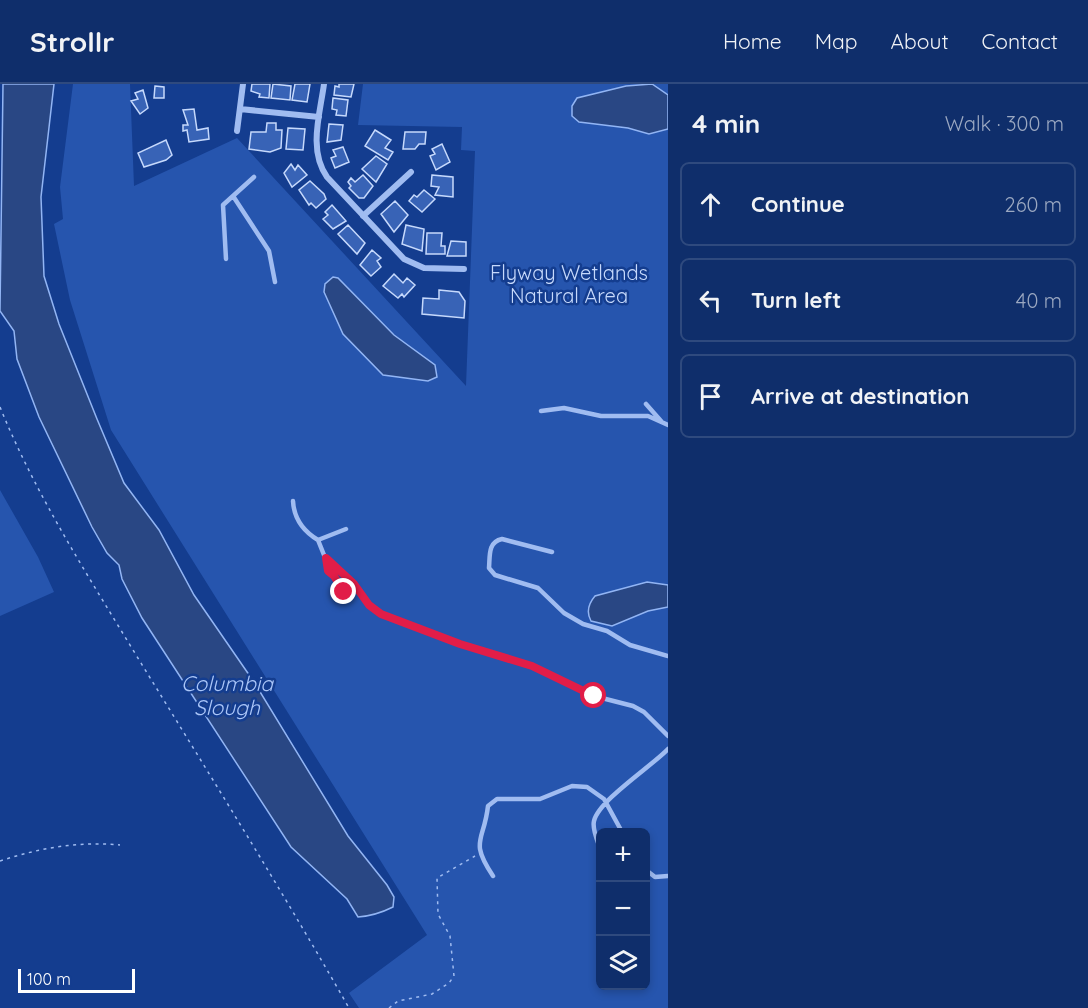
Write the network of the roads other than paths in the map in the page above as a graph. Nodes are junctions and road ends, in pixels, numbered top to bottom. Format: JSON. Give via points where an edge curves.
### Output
{"nodes":[{"id":1,"x":243,"y":84,"type":"edge"},
{"id":2,"x":324,"y":84,"type":"edge"},
{"id":3,"x":240,"y":109,"type":"junction"},
{"id":4,"x":319,"y":117,"type":"junction"},
{"id":5,"x":237,"y":131,"type":"dead end"},
{"id":6,"x":411,"y":172,"type":"dead end"},
{"id":7,"x":254,"y":177,"type":"dead end"},
{"id":8,"x":233,"y":196,"type":"junction"},
{"id":9,"x":363,"y":216,"type":"junction"},
{"id":10,"x":226,"y":259,"type":"dead end"},
{"id":11,"x":464,"y":269,"type":"dead end"},
{"id":12,"x":275,"y":282,"type":"dead end"},
{"id":13,"x":646,"y":404,"type":"dead end"},
{"id":14,"x":541,"y":411,"type":"dead end"},
{"id":15,"x":665,"y":424,"type":"edge"},
{"id":16,"x":293,"y":501,"type":"dead end"},
{"id":17,"x":346,"y":530,"type":"dead end"},
{"id":18,"x":318,"y":540,"type":"junction"},
{"id":19,"x":552,"y":552,"type":"dead end"},
{"id":20,"x":326,"y":558,"type":"junction"},
{"id":21,"x":338,"y":584,"type":"dead end"},
{"id":22,"x":668,"y":656,"type":"edge"},
{"id":23,"x":668,"y":736,"type":"edge"},
{"id":24,"x":668,"y":749,"type":"edge"},
{"id":25,"x":607,"y":803,"type":"junction"},
{"id":26,"x":620,"y":828,"type":"edge"},
{"id":27,"x":596,"y":840,"type":"edge"},
{"id":28,"x":650,"y":874,"type":"edge"},
{"id":29,"x":493,"y":876,"type":"dead end"},
{"id":30,"x":668,"y":876,"type":"edge"}],
"edges":[{"from":1,"to":3,"type":"street"},
{"from":2,"to":4,"type":"street"},
{"from":3,"to":4,"type":"street"},
{"from":3,"to":5,"type":"street"},
{"from":4,"to":9,"type":"street","via":[[317,154],[321,169]]},
{"from":6,"to":9,"type":"street"},
{"from":7,"to":8,"type":"lane"},
{"from":8,"to":10,"type":"lane","via":[[222,211]]},
{"from":8,"to":12,"type":"lane","via":[[269,251]]},
{"from":9,"to":11,"type":"street","via":[[398,254],[414,264]]},
{"from":13,"to":15,"type":"lane"},
{"from":14,"to":15,"type":"lane","via":[[564,408],[602,416],[648,416]]},
{"from":16,"to":18,"type":"lane","via":[[303,530]]},
{"from":17,"to":18,"type":"lane"},
{"from":18,"to":20,"type":"lane"},
{"from":19,"to":22,"type":"lane","via":[[496,540],[491,545],[490,572],[538,588],[564,614],[583,624],[607,631],[630,645]]},
{"from":20,"to":21,"type":"lane","via":[[328,571]]},
{"from":20,"to":23,"type":"lane","via":[[381,614],[532,666],[594,696],[633,706]]},
{"from":24,"to":25,"type":"lane"},
{"from":25,"to":26,"type":"lane"},
{"from":25,"to":27,"type":"lane","via":[[594,821]]},
{"from":25,"to":29,"type":"lane","via":[[598,792],[579,786],[548,798],[497,799],[488,806],[488,821],[478,838],[480,854]]},
{"from":28,"to":30,"type":"lane"}]}
